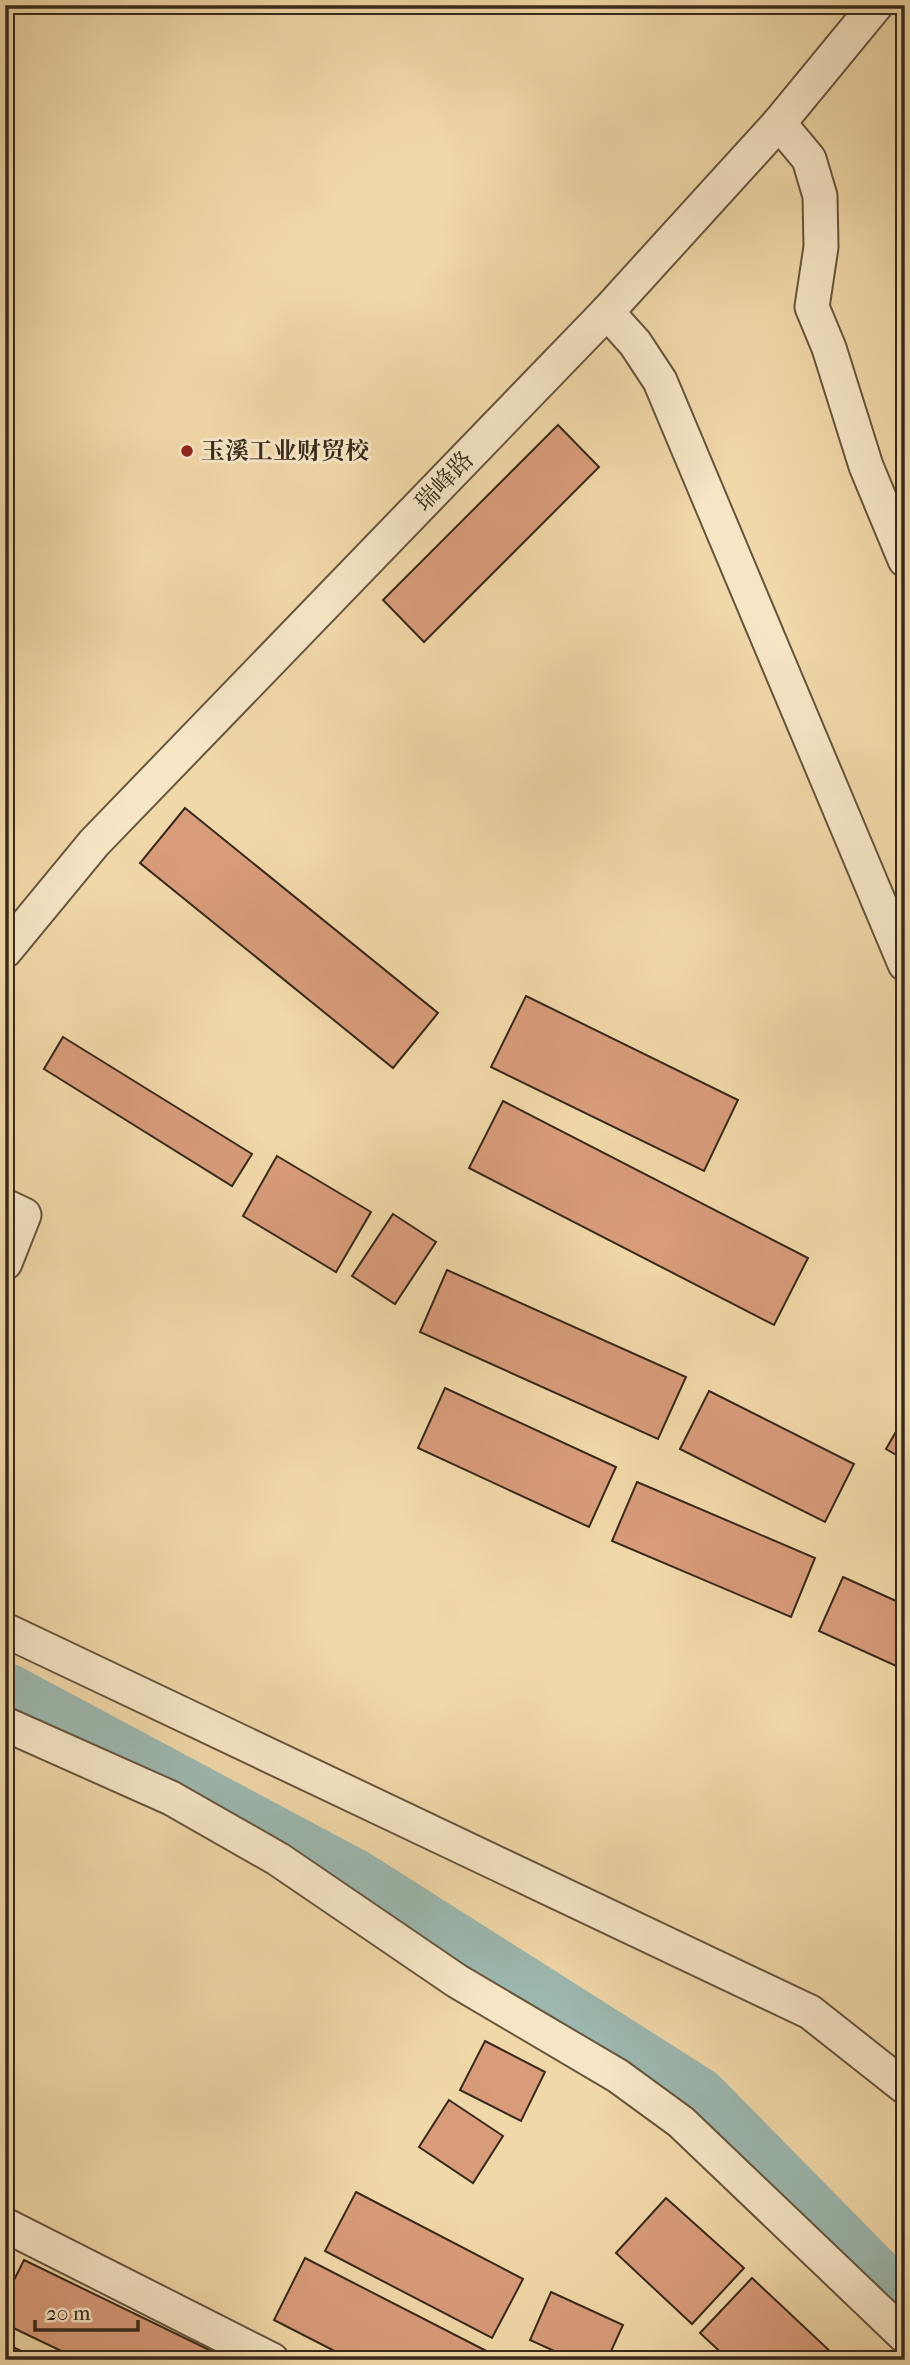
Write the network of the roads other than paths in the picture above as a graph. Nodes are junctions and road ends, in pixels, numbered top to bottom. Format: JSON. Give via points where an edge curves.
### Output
{"nodes":[{"id":1,"x":876,"y":5,"type":"edge"},
{"id":2,"x":779,"y":123,"type":"junction"},
{"id":3,"x":607,"y":312,"type":"junction"},
{"id":4,"x":905,"y":560,"type":"edge"},
{"id":5,"x":5,"y":951,"type":"edge"},
{"id":6,"x":905,"y":964,"type":"edge"},
{"id":7,"x":5,"y":1206,"type":"edge"},
{"id":8,"x":5,"y":1263,"type":"edge"},
{"id":9,"x":5,"y":1630,"type":"edge"},
{"id":10,"x":5,"y":1724,"type":"edge"},
{"id":11,"x":905,"y":2087,"type":"edge"},
{"id":12,"x":5,"y":2225,"type":"edge"},
{"id":13,"x":905,"y":2336,"type":"edge"},
{"id":14,"x":272,"y":2360,"type":"edge"}],
"edges":[{"from":1,"to":2,"type":"street","name":"瑞峰路"},
{"from":2,"to":3,"type":"street","name":"瑞峰路"},
{"from":2,"to":4,"type":"street","via":[[809,159],[820,196],[821,247],[813,307],[866,466]]},
{"from":3,"to":5,"type":"street","name":"瑞峰路","via":[[94,844]]},
{"from":3,"to":6,"type":"street","via":[[660,381]]},
{"from":7,"to":8,"type":"street","via":[[24,1215]]},
{"from":9,"to":11,"type":"street","via":[[810,2012]]},
{"from":10,"to":13,"type":"street","via":[[171,1798],[278,1859],[457,1981],[618,2076],[681,2122]]},
{"from":12,"to":14,"type":"street"}]}
